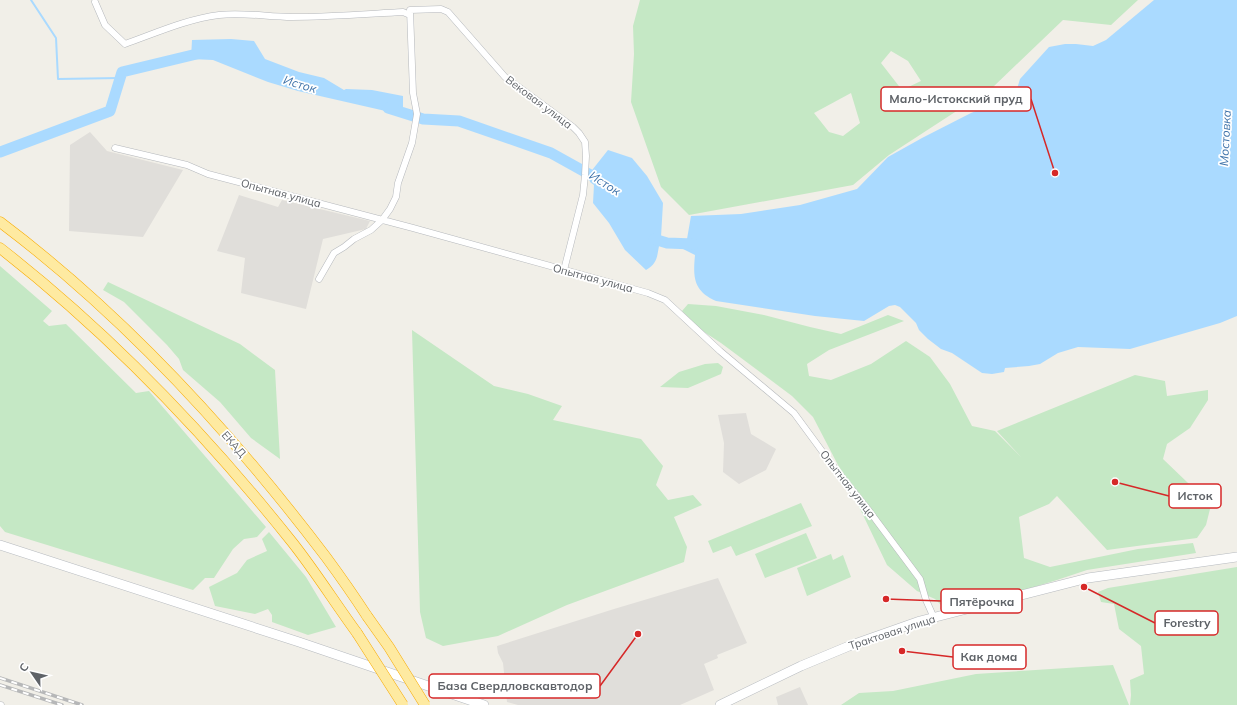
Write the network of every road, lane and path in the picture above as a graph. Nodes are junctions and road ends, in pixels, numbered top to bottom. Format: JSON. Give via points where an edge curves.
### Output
{"nodes":[{"id":1,"x":95,"y":2,"type":"dead end"},
{"id":2,"x":410,"y":12,"type":"junction"},
{"id":3,"x":114,"y":148,"type":"dead end"},
{"id":4,"x":382,"y":220,"type":"junction"},
{"id":5,"x":0,"y":222,"type":"edge"},
{"id":6,"x":0,"y":248,"type":"edge"},
{"id":7,"x":564,"y":270,"type":"junction"},
{"id":8,"x":319,"y":279,"type":"dead end"},
{"id":9,"x":0,"y":545,"type":"edge"},
{"id":10,"x":1237,"y":557,"type":"edge"},
{"id":11,"x":934,"y":618,"type":"junction"},
{"id":12,"x":450,"y":694,"type":"junction"},
{"id":13,"x":403,"y":705,"type":"edge"},
{"id":14,"x":425,"y":705,"type":"edge"},
{"id":15,"x":464,"y":705,"type":"edge"},
{"id":16,"x":484,"y":705,"type":"edge"},
{"id":17,"x":720,"y":705,"type":"edge"}],
"edges":[{"from":1,"to":2,"type":"street","name":"Вековая улица","via":[[106,25],[126,44],[193,20],[220,15],[256,14],[288,17]]},
{"from":2,"to":4,"type":"street","via":[[413,93],[418,114],[396,197]]},
{"from":2,"to":7,"type":"street","name":"Вековая улица","via":[[441,9],[448,12],[505,76],[564,120],[585,142],[583,195]]},
{"from":3,"to":4,"type":"street","name":"Опытная улица","via":[[187,165],[208,174]]},
{"from":4,"to":7,"type":"street","name":"Опытная улица"},
{"from":4,"to":8,"type":"street","via":[[371,230],[334,253]]},
{"from":5,"to":14,"type":"highway","name":"ЕКАД","bridge":true,"via":[[56,267],[176,378],[292,513],[327,558],[389,647]]},
{"from":6,"to":13,"type":"highway","name":"ЕКАД","bridge":true,"via":[[78,313],[196,430],[293,543],[357,633]]},
{"from":7,"to":11,"type":"street","name":"Опытная улица","via":[[665,300],[720,351],[794,413],[920,579]]},
{"from":9,"to":12,"type":"main road"},
{"from":10,"to":11,"type":"main road","name":"Трактовая улица","via":[[1088,578]]},
{"from":11,"to":17,"type":"main road","name":"Трактовая улица","via":[[849,646],[776,677]]},
{"from":12,"to":15,"type":"main road"},
{"from":12,"to":16,"type":"main road"}]}
